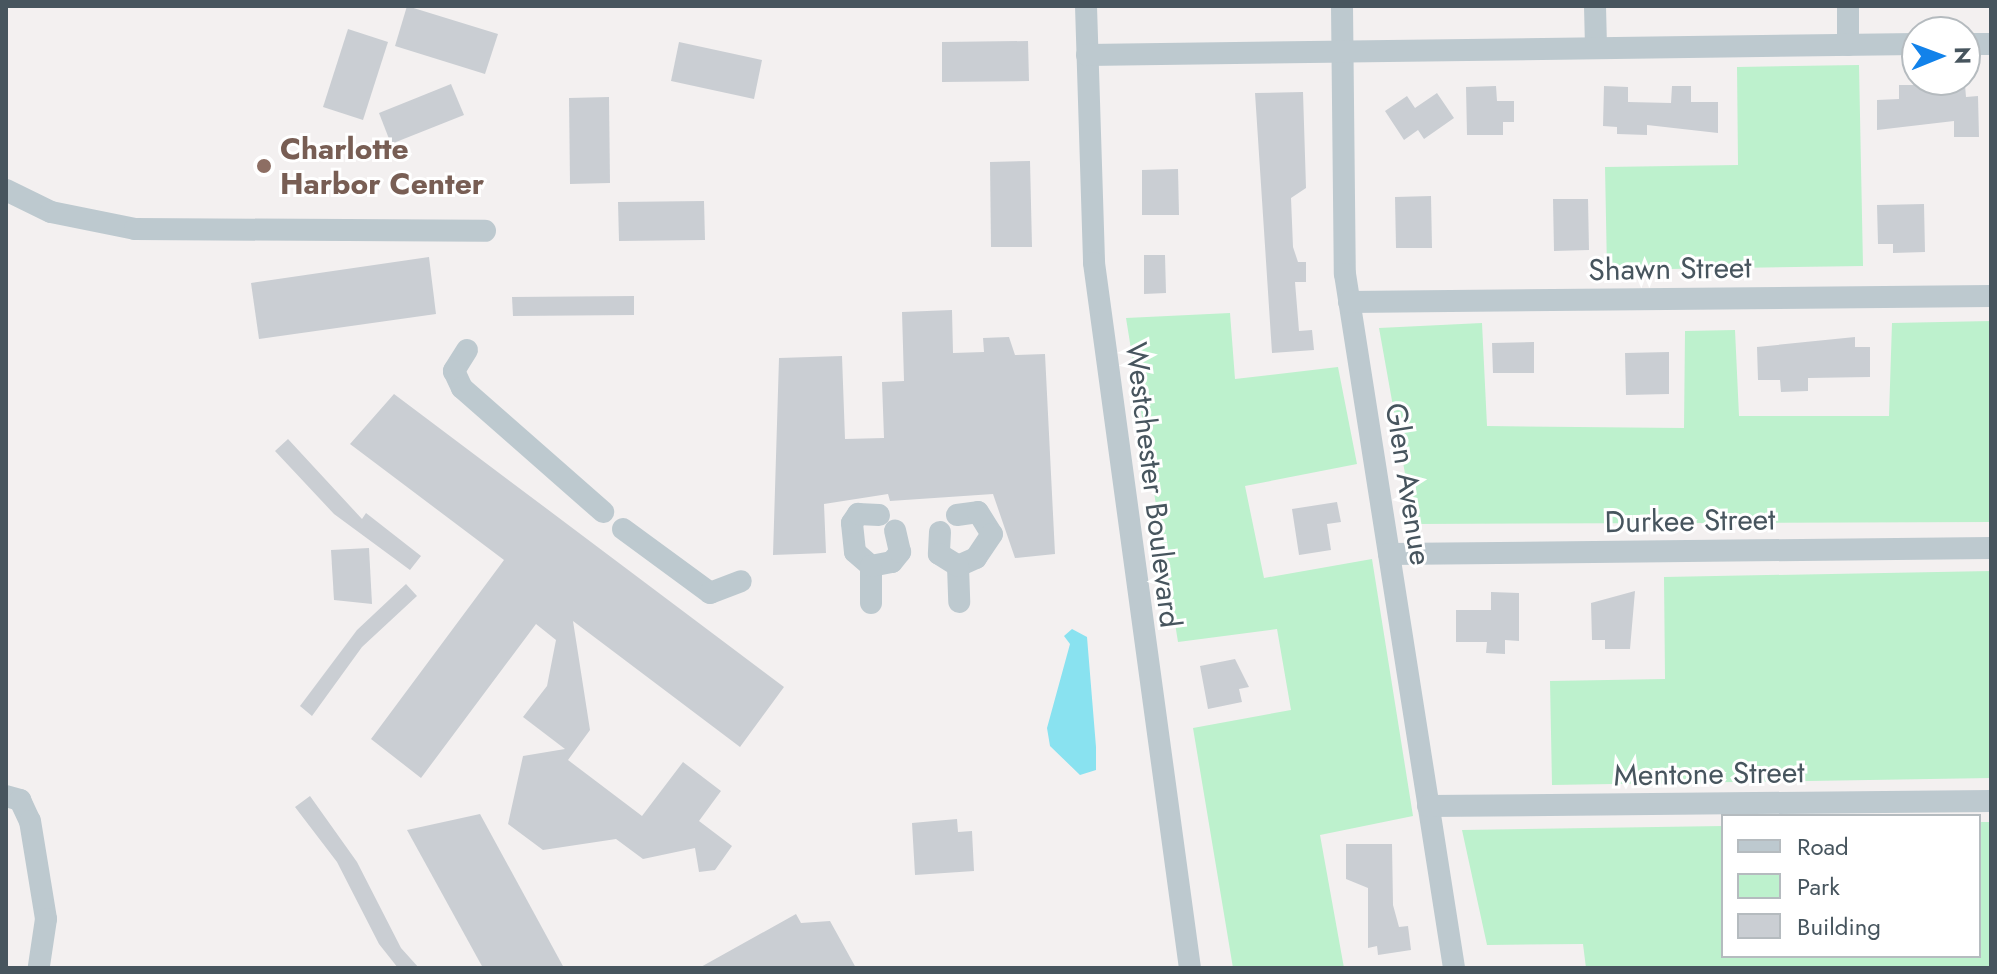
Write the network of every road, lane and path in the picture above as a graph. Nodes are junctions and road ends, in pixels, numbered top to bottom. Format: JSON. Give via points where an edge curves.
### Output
{"nodes":[{"id":1,"x":1086,"y":6,"type":"edge"},
{"id":2,"x":1342,"y":6,"type":"edge"},
{"id":3,"x":1595,"y":6,"type":"edge"},
{"id":4,"x":1848,"y":6,"type":"edge"},
{"id":5,"x":1901,"y":44,"type":"edge"},
{"id":6,"x":1848,"y":45,"type":"junction"},
{"id":7,"x":1596,"y":47,"type":"junction"},
{"id":8,"x":1343,"y":50,"type":"junction"},
{"id":9,"x":1087,"y":55,"type":"junction"},
{"id":10,"x":6,"y":190,"type":"edge"},
{"id":11,"x":485,"y":231,"type":"dead end"},
{"id":12,"x":1991,"y":296,"type":"edge"},
{"id":13,"x":1349,"y":302,"type":"junction"},
{"id":14,"x":467,"y":350,"type":"dead end"},
{"id":15,"x":603,"y":512,"type":"dead end"},
{"id":16,"x":879,"y":515,"type":"dead end"},
{"id":17,"x":957,"y":515,"type":"dead end"},
{"id":18,"x":623,"y":529,"type":"dead end"},
{"id":19,"x":895,"y":531,"type":"dead end"},
{"id":20,"x":940,"y":532,"type":"dead end"},
{"id":21,"x":1991,"y":548,"type":"edge"},
{"id":22,"x":1389,"y":554,"type":"junction"},
{"id":23,"x":871,"y":566,"type":"junction"},
{"id":24,"x":958,"y":566,"type":"junction"},
{"id":25,"x":741,"y":581,"type":"dead end"},
{"id":26,"x":959,"y":602,"type":"dead end"},
{"id":27,"x":871,"y":603,"type":"dead end"},
{"id":28,"x":6,"y":796,"type":"edge"},
{"id":29,"x":1991,"y":801,"type":"edge"},
{"id":30,"x":1428,"y":806,"type":"junction"},
{"id":31,"x":36,"y":967,"type":"edge"},
{"id":32,"x":1190,"y":968,"type":"edge"},
{"id":33,"x":1454,"y":968,"type":"edge"}],
"edges":[{"from":1,"to":9,"type":"street","name":"Westchester Boulevard"},
{"from":2,"to":8,"type":"street","name":"Glen Avenue"},
{"from":3,"to":7,"type":"street"},
{"from":4,"to":6,"type":"street"},
{"from":5,"to":6,"type":"street"},
{"from":6,"to":7,"type":"street"},
{"from":7,"to":8,"type":"street"},
{"from":8,"to":9,"type":"street"},
{"from":8,"to":13,"type":"street","name":"Glen Avenue"},
{"from":9,"to":32,"type":"street","name":"Westchester Boulevard","via":[[1094,263]]},
{"from":10,"to":11,"type":"street","via":[[72,216],[135,229]]},
{"from":12,"to":13,"type":"street","name":"Shawn Street"},
{"from":13,"to":22,"type":"street","name":"Glen Avenue"},
{"from":14,"to":15,"type":"street","via":[[454,371],[462,388]]},
{"from":16,"to":23,"type":"street","via":[[858,514],[852,523],[855,552]]},
{"from":17,"to":24,"type":"street","via":[[978,512],[992,534],[976,558]]},
{"from":18,"to":25,"type":"street","via":[[710,593]]},
{"from":19,"to":23,"type":"street","via":[[900,552],[892,562]]},
{"from":20,"to":24,"type":"street","via":[[939,554]]},
{"from":21,"to":22,"type":"street","name":"Durkee Street"},
{"from":22,"to":30,"type":"street","name":"Glen Avenue"},
{"from":23,"to":27,"type":"street"},
{"from":24,"to":26,"type":"street"},
{"from":28,"to":31,"type":"street","via":[[20,800],[30,821],[46,919]]},
{"from":29,"to":30,"type":"street","name":"Mentone Street"},
{"from":30,"to":33,"type":"street","name":"Glen Avenue"}]}
